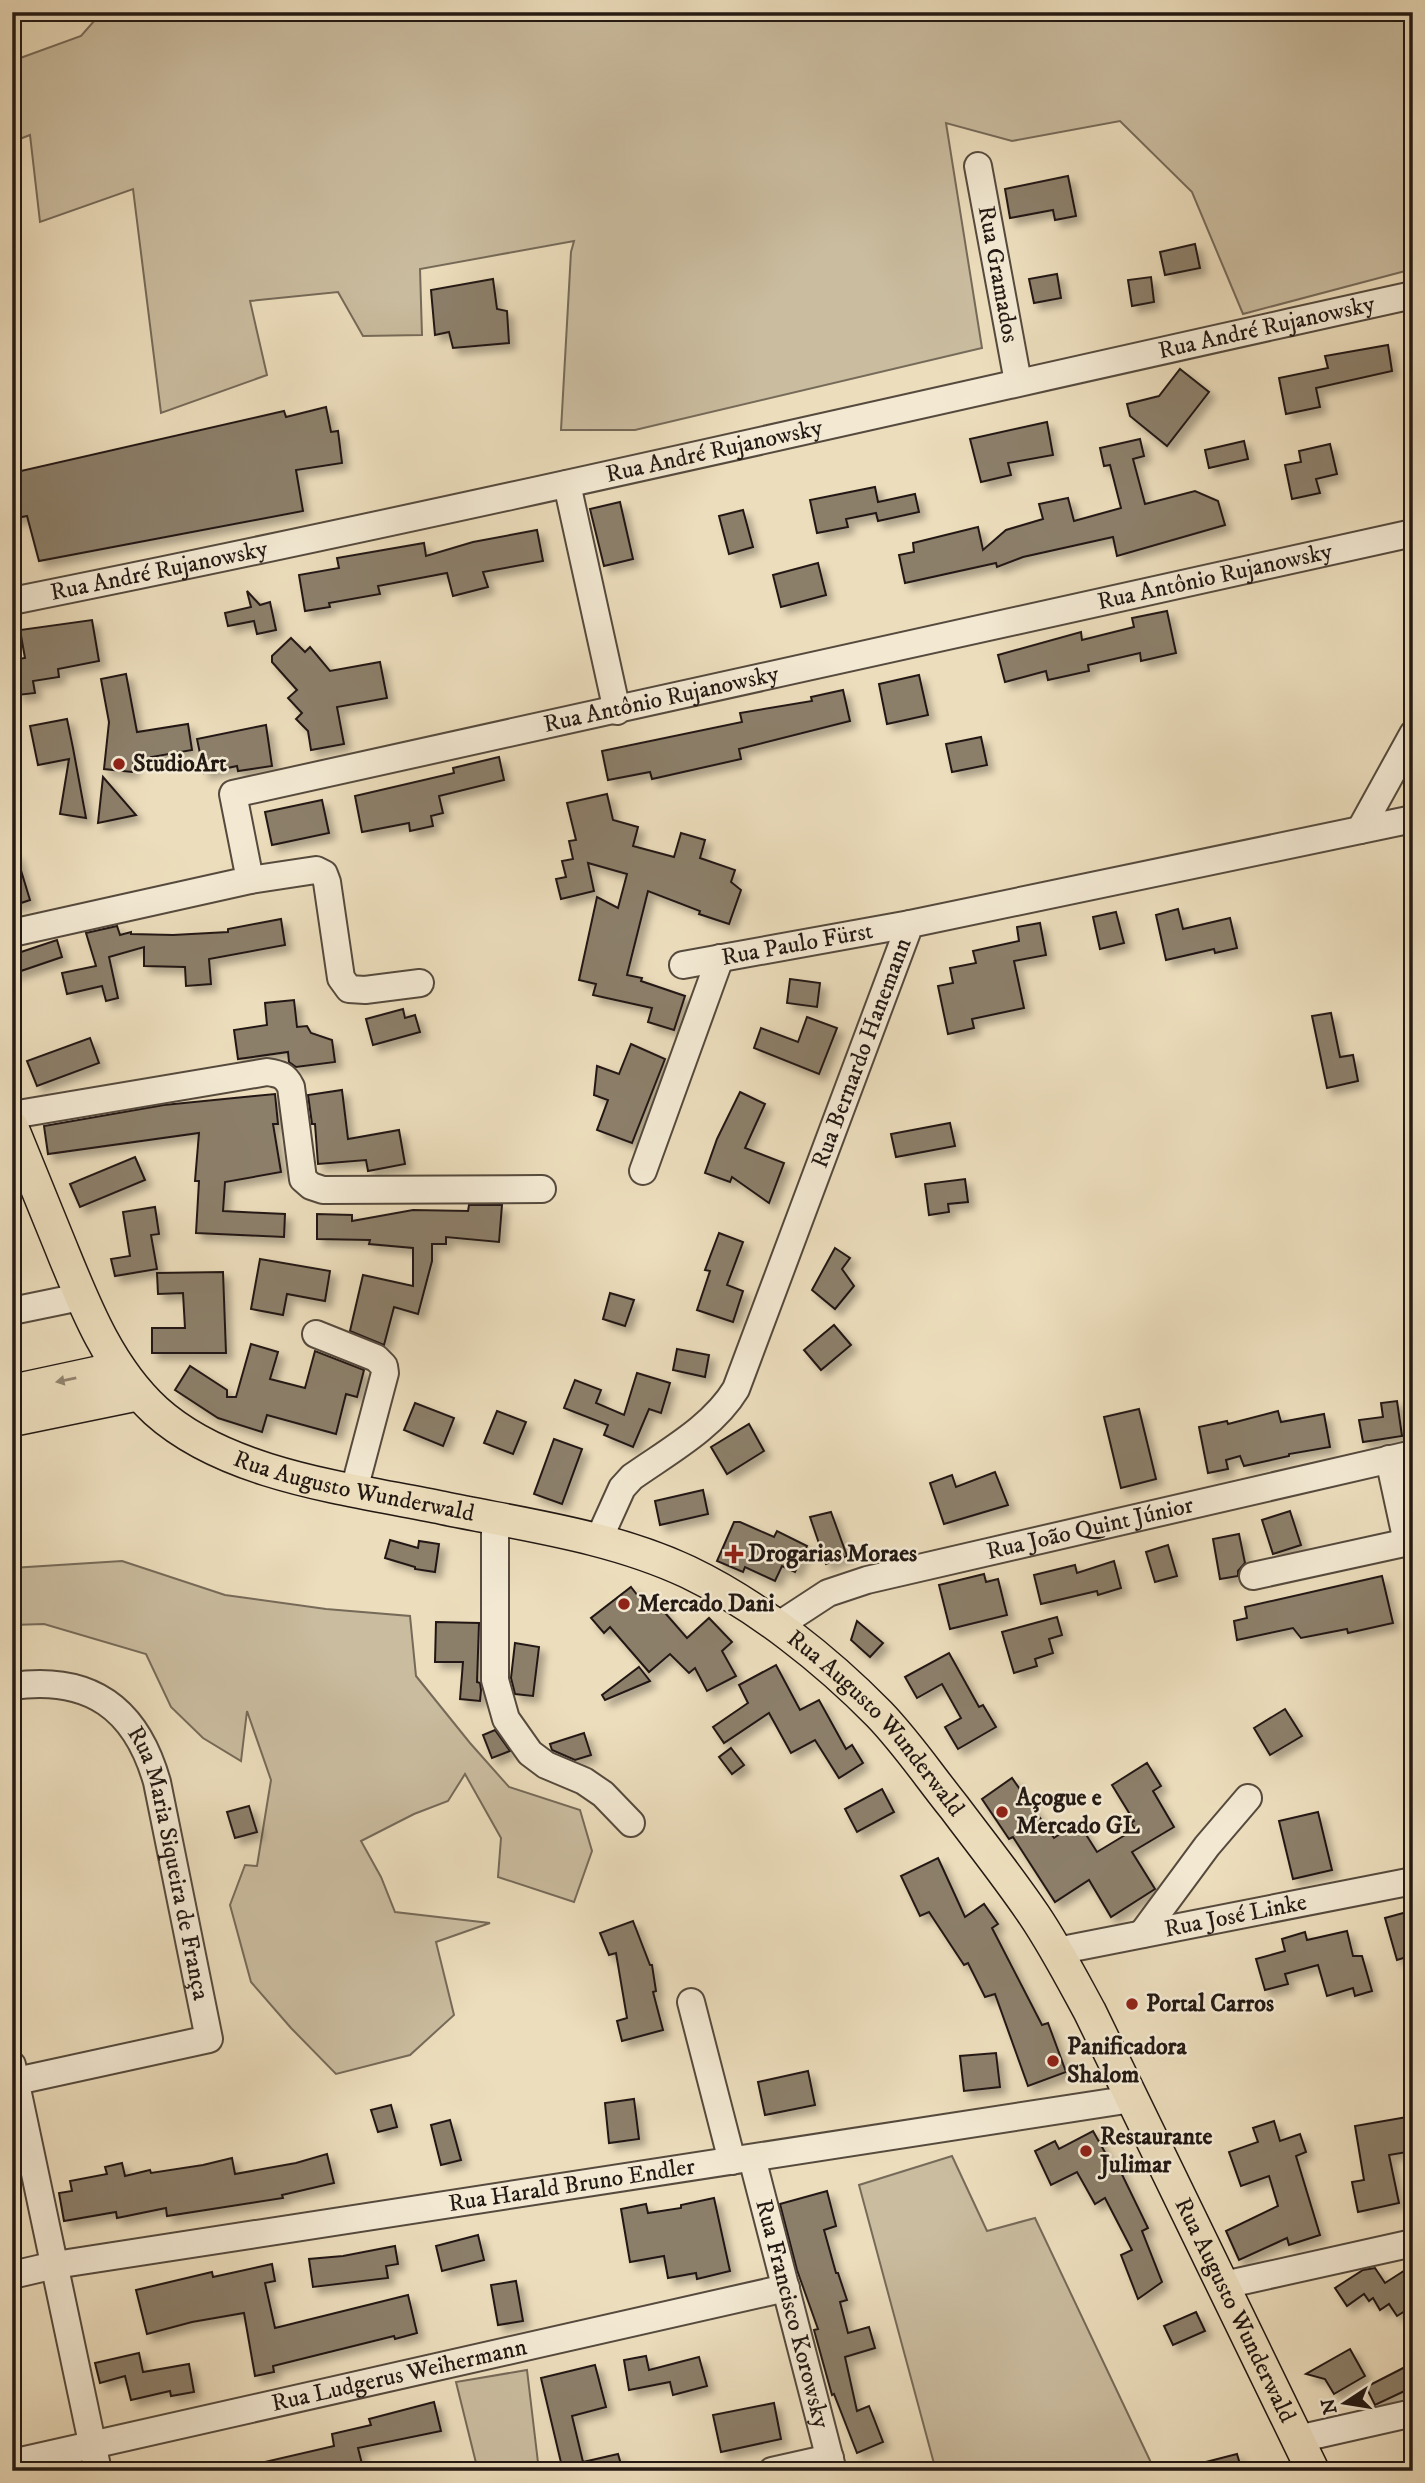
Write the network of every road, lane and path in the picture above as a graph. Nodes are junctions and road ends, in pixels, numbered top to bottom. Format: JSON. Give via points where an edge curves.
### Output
{"nodes":[{"id":1,"x":978,"y":166,"type":"dead end"},
{"id":2,"x":1413,"y":295,"type":"edge"},
{"id":3,"x":1018,"y":382,"type":"junction"},
{"id":4,"x":567,"y":484,"type":"junction"},
{"id":5,"x":1413,"y":533,"type":"edge"},
{"id":6,"x":12,"y":601,"type":"edge"},
{"id":7,"x":617,"y":711,"type":"junction"},
{"id":8,"x":1413,"y":734,"type":"edge"},
{"id":9,"x":1413,"y":819,"type":"edge"},
{"id":10,"x":1360,"y":830,"type":"junction"},
{"id":11,"x":250,"y":880,"type":"junction"},
{"id":12,"x":910,"y":924,"type":"junction"},
{"id":13,"x":12,"y":933,"type":"edge"},
{"id":14,"x":720,"y":958,"type":"junction"},
{"id":15,"x":684,"y":965,"type":"dead end"},
{"id":16,"x":419,"y":983,"type":"dead end"},
{"id":17,"x":12,"y":1115,"type":"edge"},
{"id":18,"x":12,"y":1127,"type":"edge"},
{"id":19,"x":643,"y":1171,"type":"dead end"},
{"id":20,"x":542,"y":1189,"type":"dead end"},
{"id":21,"x":80,"y":1297,"type":"junction"},
{"id":22,"x":12,"y":1311,"type":"edge"},
{"id":23,"x":316,"y":1334,"type":"dead end"},
{"id":24,"x":119,"y":1368,"type":"junction"},
{"id":25,"x":12,"y":1391,"type":"edge"},
{"id":26,"x":139,"y":1394,"type":"junction"},
{"id":27,"x":12,"y":1420,"type":"edge"},
{"id":28,"x":1401,"y":1457,"type":"edge"},
{"id":29,"x":354,"y":1490,"type":"junction"},
{"id":30,"x":495,"y":1519,"type":"junction"},
{"id":31,"x":598,"y":1541,"type":"junction"},
{"id":32,"x":1410,"y":1541,"type":"edge"},
{"id":33,"x":1253,"y":1576,"type":"dead end"},
{"id":34,"x":776,"y":1627,"type":"junction"},
{"id":35,"x":12,"y":1686,"type":"edge"},
{"id":36,"x":1248,"y":1798,"type":"dead end"},
{"id":37,"x":631,"y":1823,"type":"dead end"},
{"id":38,"x":1413,"y":1881,"type":"edge"},
{"id":39,"x":1142,"y":1934,"type":"junction"},
{"id":40,"x":1057,"y":1951,"type":"junction"},
{"id":41,"x":691,"y":2002,"type":"dead end"},
{"id":42,"x":13,"y":2076,"type":"edge"},
{"id":43,"x":1132,"y":2099,"type":"junction"},
{"id":44,"x":742,"y":2159,"type":"junction"},
{"id":45,"x":1413,"y":2243,"type":"edge"},
{"id":46,"x":55,"y":2265,"type":"junction"},
{"id":47,"x":12,"y":2274,"type":"edge"},
{"id":48,"x":1224,"y":2285,"type":"junction"},
{"id":49,"x":786,"y":2288,"type":"junction"},
{"id":50,"x":1413,"y":2413,"type":"edge"},
{"id":51,"x":93,"y":2445,"type":"junction"},
{"id":52,"x":1310,"y":2461,"type":"edge"},
{"id":53,"x":12,"y":2463,"type":"edge"},
{"id":54,"x":832,"y":2464,"type":"edge"},
{"id":55,"x":98,"y":2471,"type":"edge"},
{"id":56,"x":772,"y":2471,"type":"edge"}],
"edges":[{"from":1,"to":3,"type":"street","name":"Rua Gramados"},
{"from":2,"to":3,"type":"street","name":"Rua André Rujanowsky"},
{"from":3,"to":4,"type":"street","name":"Rua André Rujanowsky"},
{"from":4,"to":6,"type":"street","name":"Rua André Rujanowsky"},
{"from":4,"to":7,"type":"street"},
{"from":5,"to":7,"type":"street","name":"Rua Antônio Rujanowsky"},
{"from":7,"to":11,"type":"street","name":"Rua Antônio Rujanowsky","via":[[233,794]]},
{"from":8,"to":10,"type":"street"},
{"from":9,"to":10,"type":"street","name":"Rua Bernardo Hanemann"},
{"from":10,"to":12,"type":"street","name":"Rua Bernardo Hanemann"},
{"from":11,"to":13,"type":"street"},
{"from":11,"to":16,"type":"street","via":[[316,870],[324,874],[341,978],[349,989]]},
{"from":12,"to":14,"type":"street","name":"Rua Paulo Fürst"},
{"from":12,"to":31,"type":"street","name":"Rua Bernardo Hanemann","via":[[736,1388],[710,1421],[622,1488]]},
{"from":14,"to":15,"type":"street","name":"Rua Paulo Fürst"},
{"from":14,"to":19,"type":"street"},
{"from":17,"to":20,"type":"street","via":[[267,1072],[280,1074],[291,1087],[303,1179],[311,1186]]},
{"from":18,"to":21,"type":"main road","name":"Rua Augusto Wunderwald"},
{"from":21,"to":22,"type":"street"},
{"from":21,"to":24,"type":"main road","name":"Rua Augusto Wunderwald"},
{"from":23,"to":29,"type":"street","via":[[376,1358],[384,1366]]},
{"from":24,"to":25,"type":"main road","one_way":true},
{"from":24,"to":26,"type":"main road","name":"Rua Augusto Wunderwald"},
{"from":26,"to":27,"type":"main road"},
{"from":26,"to":29,"type":"main road","name":"Rua Augusto Wunderwald","via":[[180,1429],[216,1450],[262,1468]]},
{"from":28,"to":32,"type":"street"},
{"from":28,"to":34,"type":"street","name":"Rua João Quint Júnior","via":[[867,1580],[828,1593]]},
{"from":29,"to":30,"type":"main road","name":"Rua Augusto Wunderwald"},
{"from":30,"to":31,"type":"main road","name":"Rua Augusto Wunderwald"},
{"from":30,"to":37,"type":"street","via":[[495,1680],[506,1719],[530,1753],[603,1794]]},
{"from":31,"to":34,"type":"main road","name":"Rua Augusto Wunderwald","via":[[689,1573]]},
{"from":32,"to":33,"type":"street"},
{"from":34,"to":40,"type":"main road","name":"Rua Augusto Wunderwald","via":[[881,1716],[1007,1876]]},
{"from":35,"to":42,"type":"street","name":"Rua Maria Siqueira de França","via":[[55,1684],[78,1688],[108,1702],[125,1718],[150,1756],[209,2039]]},
{"from":36,"to":39,"type":"street"},
{"from":38,"to":39,"type":"street","name":"Rua José Linke"},
{"from":39,"to":40,"type":"street","name":"Rua José Linke"},
{"from":40,"to":43,"type":"main road","name":"Rua Augusto Wunderwald"},
{"from":41,"to":44,"type":"street","name":"Rua Francisco Korowsky"},
{"from":42,"to":46,"type":"street"},
{"from":43,"to":44,"type":"street","name":"Rua Harald Bruno Endler"},
{"from":43,"to":48,"type":"main road","name":"Rua Augusto Wunderwald"},
{"from":44,"to":46,"type":"street","name":"Rua Harald Bruno Endler"},
{"from":44,"to":49,"type":"street","name":"Rua Francisco Korowsky"},
{"from":45,"to":48,"type":"street"},
{"from":46,"to":47,"type":"street","name":"Rua Harald Bruno Endler"},
{"from":46,"to":51,"type":"street"},
{"from":48,"to":52,"type":"main road","name":"Rua Augusto Wunderwald"},
{"from":49,"to":51,"type":"street","name":"Rua Ludgerus Weihermann"},
{"from":49,"to":54,"type":"street","name":"Rua Francisco Korowsky"},
{"from":50,"to":52,"type":"street"},
{"from":51,"to":53,"type":"street","name":"Rua Ludgerus Weihermann"},
{"from":51,"to":55,"type":"street"},
{"from":54,"to":56,"type":"street"}]}
